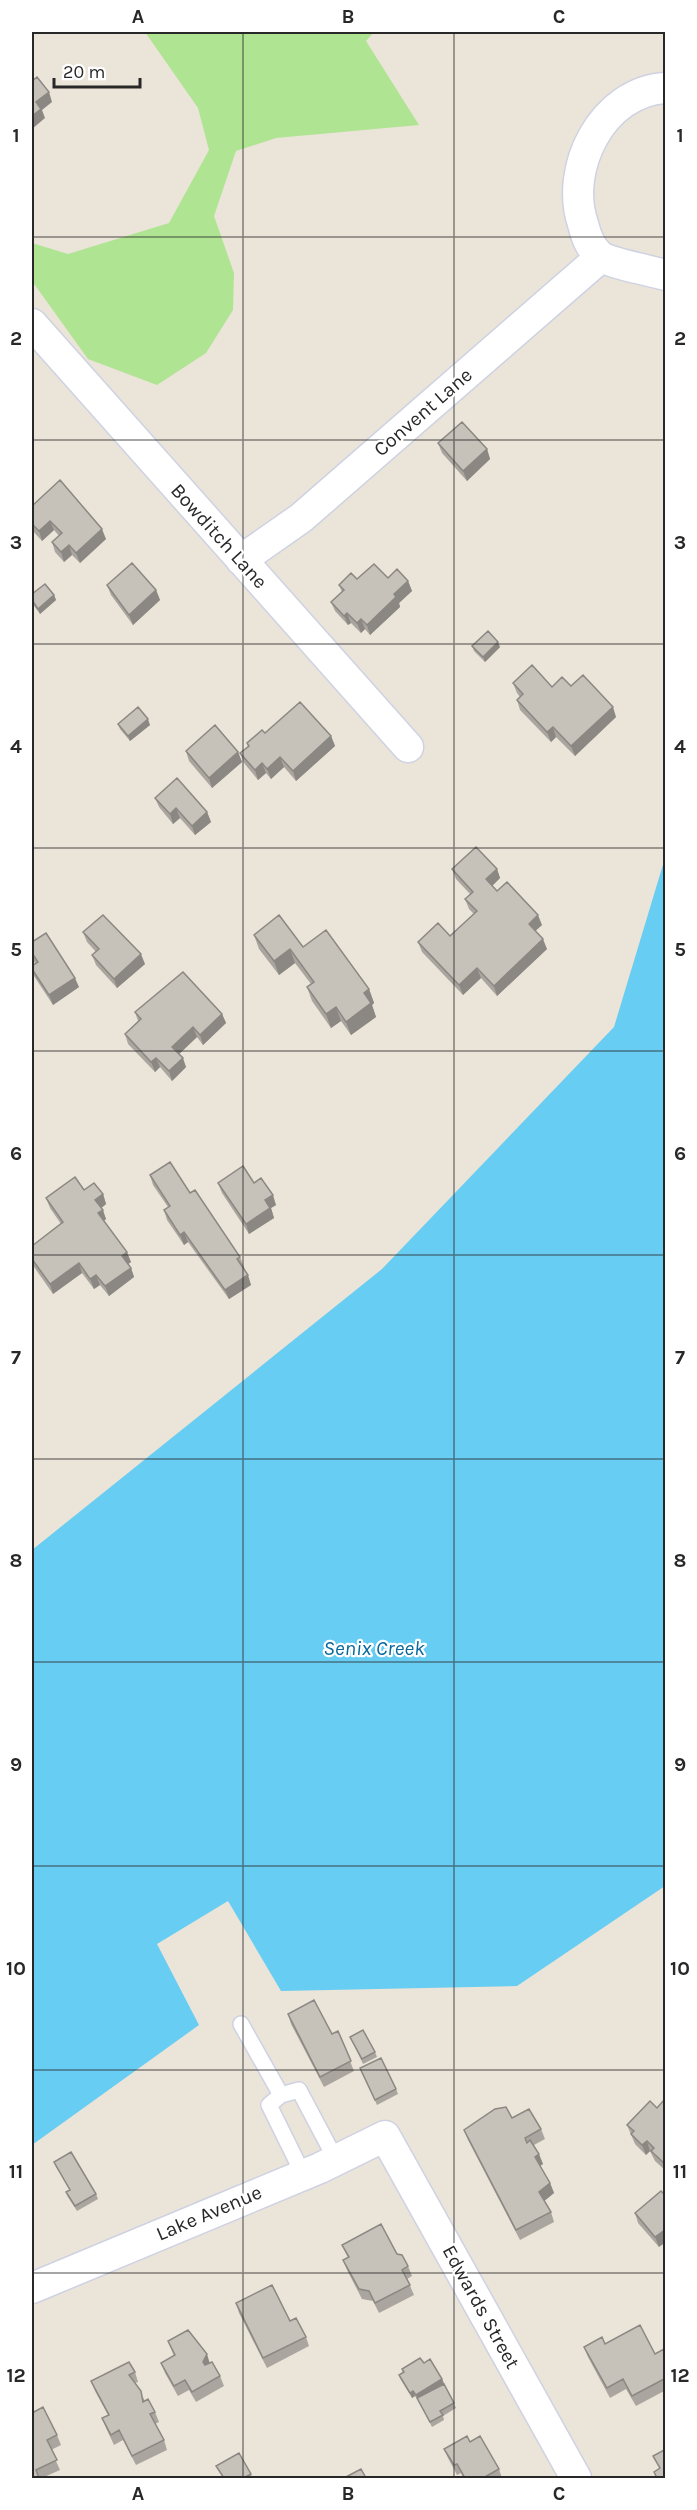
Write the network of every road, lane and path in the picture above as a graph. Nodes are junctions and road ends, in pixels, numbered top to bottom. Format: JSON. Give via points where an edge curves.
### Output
{"nodes":[{"id":1,"x":666,"y":88,"type":"edge"},
{"id":2,"x":601,"y":257,"type":"junction"},
{"id":3,"x":666,"y":275,"type":"edge"},
{"id":4,"x":32,"y":324,"type":"edge"},
{"id":5,"x":241,"y":560,"type":"junction"},
{"id":6,"x":408,"y":747,"type":"dead end"},
{"id":7,"x":241,"y":2024,"type":"dead end"},
{"id":8,"x":281,"y":2095,"type":"junction"},
{"id":9,"x":386,"y":2136,"type":"joint"},
{"id":10,"x":336,"y":2160,"type":"junction"},
{"id":11,"x":303,"y":2174,"type":"junction"},
{"id":12,"x":32,"y":2288,"type":"edge"},
{"id":13,"x":576,"y":2478,"type":"edge"}],
"edges":[{"from":1,"to":2,"type":"street","via":[[656,88],[622,102],[603,120],[579,171],[576,205],[589,243]]},
{"from":2,"to":3,"type":"street"},
{"from":2,"to":5,"type":"street","name":"Convent Lane","via":[[301,518]]},
{"from":4,"to":5,"type":"street","name":"Bowditch Lane"},
{"from":5,"to":6,"type":"street","name":"Bowditch Lane"},
{"from":7,"to":8,"type":"lane"},
{"from":8,"to":10,"type":"lane","via":[[299,2090]]},
{"from":8,"to":11,"type":"lane","via":[[270,2104]]},
{"from":9,"to":10,"type":"street","name":"Lake Avenue"},
{"from":9,"to":13,"type":"street","name":"Edwards Street"},
{"from":10,"to":11,"type":"street","name":"Lake Avenue"},
{"from":11,"to":12,"type":"street","name":"Lake Avenue"}]}
